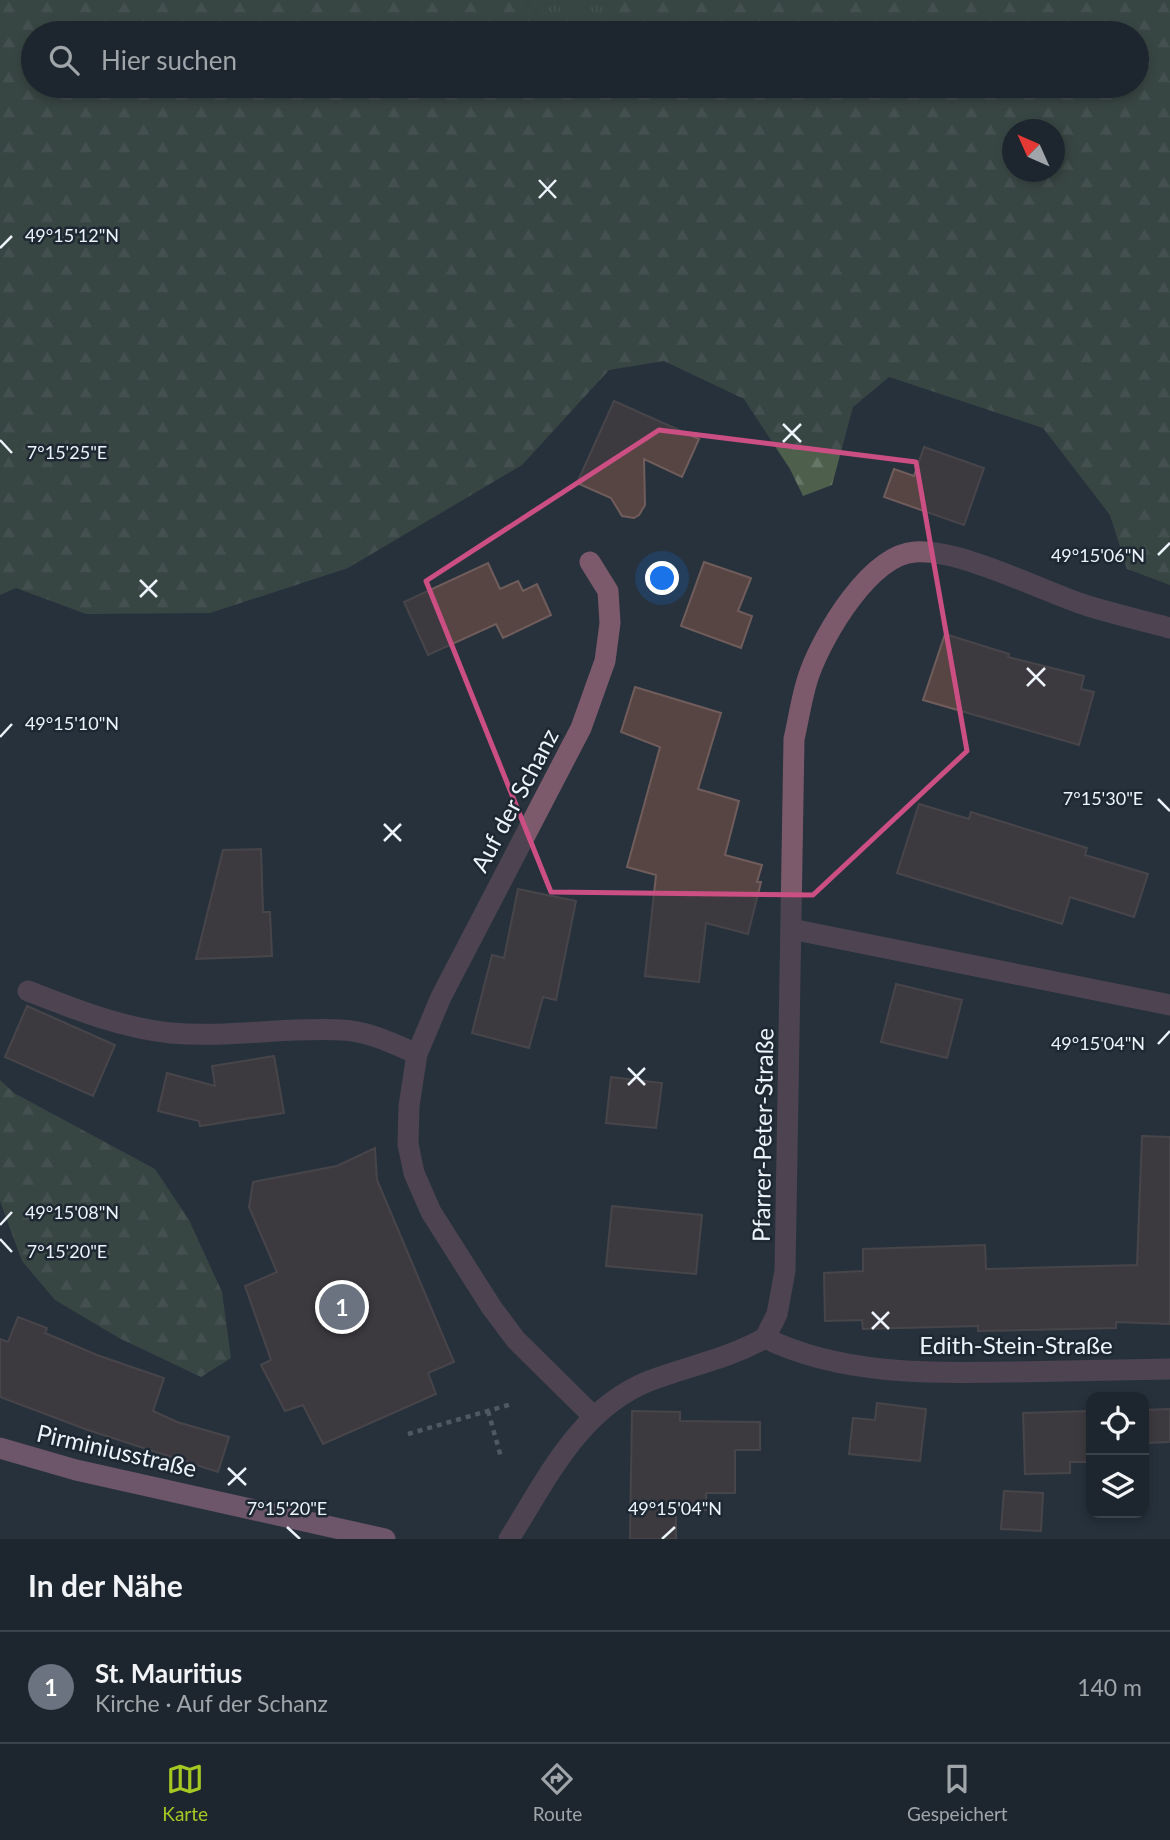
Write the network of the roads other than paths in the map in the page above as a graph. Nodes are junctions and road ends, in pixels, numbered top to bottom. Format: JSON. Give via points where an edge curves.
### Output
{"nodes":[{"id":1,"x":590,"y":562,"type":"dead end"},
{"id":2,"x":1170,"y":628,"type":"edge"},
{"id":3,"x":791,"y":929,"type":"junction"},
{"id":4,"x":28,"y":991,"type":"dead end"},
{"id":5,"x":1170,"y":1005,"type":"edge"},
{"id":6,"x":416,"y":1054,"type":"junction"},
{"id":7,"x":765,"y":1338,"type":"junction"},
{"id":8,"x":1170,"y":1369,"type":"edge"},
{"id":9,"x":592,"y":1415,"type":"junction"},
{"id":10,"x":0,"y":1448,"type":"edge"},
{"id":11,"x":385,"y":1539,"type":"edge"},
{"id":12,"x":509,"y":1539,"type":"edge"}],
"edges":[{"from":1,"to":6,"type":"street","name":"Auf der Schanz","via":[[608,591],[610,623],[605,661],[582,728]]},
{"from":2,"to":3,"type":"street","name":"Pfarrer-Peter-Straße","via":[[1088,606],[956,558],[915,552],[890,560],[864,582],[809,672],[794,739]]},
{"from":3,"to":5,"type":"street"},
{"from":3,"to":7,"type":"street","name":"Pfarrer-Peter-Straße","via":[[785,1272],[777,1314]]},
{"from":4,"to":6,"type":"street","via":[[94,1016],[169,1033],[342,1030],[380,1037]]},
{"from":6,"to":9,"type":"street","name":"Auf der Schanz","via":[[408,1143],[414,1173],[431,1212],[516,1340]]},
{"from":7,"to":8,"type":"street","name":"Edith-Stein-Straße","via":[[797,1354],[852,1366],[933,1373]]},
{"from":7,"to":9,"type":"street","via":[[740,1352],[649,1381]]},
{"from":9,"to":12,"type":"street"},
{"from":10,"to":11,"type":"main road","name":"Pirminiusstraße","via":[[76,1470]]}]}
